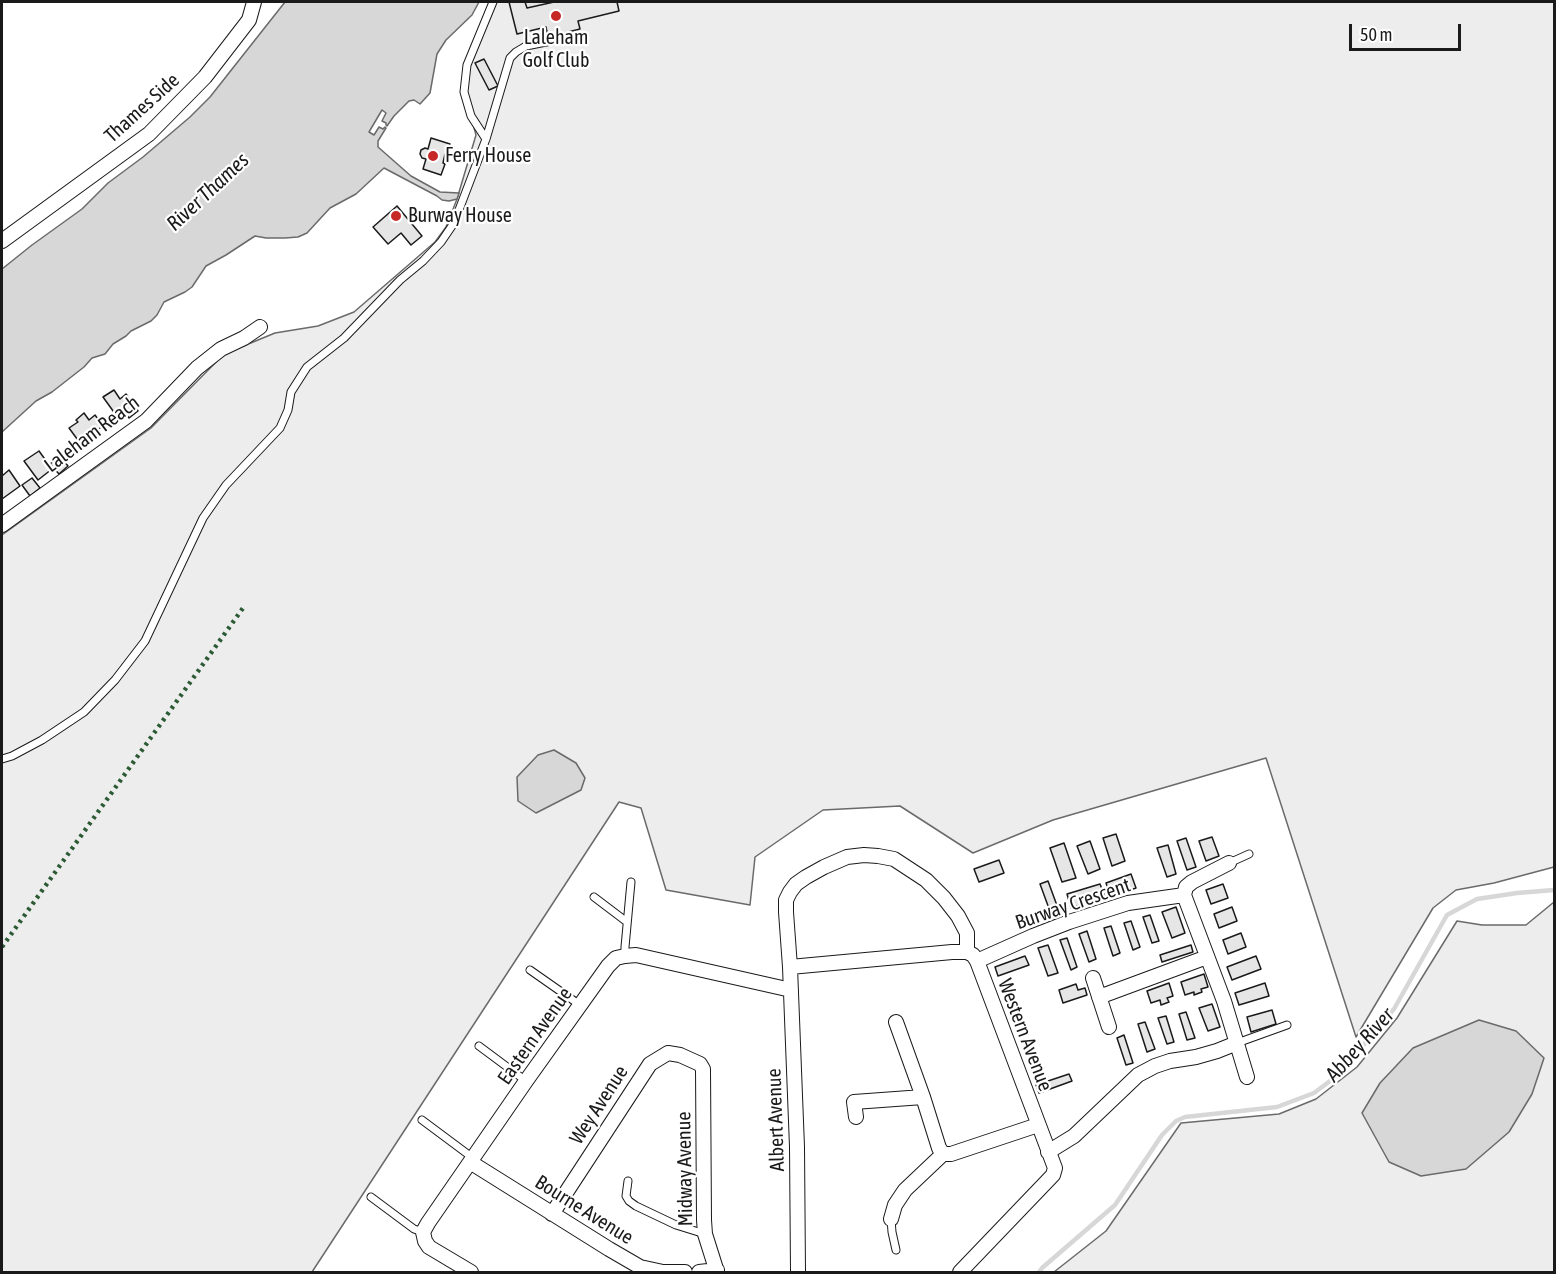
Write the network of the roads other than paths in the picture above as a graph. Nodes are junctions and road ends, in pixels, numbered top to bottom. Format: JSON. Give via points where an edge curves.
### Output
{"nodes":[{"id":1,"x":254,"y":2,"type":"edge"},
{"id":2,"x":493,"y":2,"type":"edge"},
{"id":3,"x":571,"y":37,"type":"dead end"},
{"id":4,"x":486,"y":139,"type":"junction"},
{"id":5,"x":2,"y":241,"type":"edge"},
{"id":6,"x":260,"y":327,"type":"dead end"},
{"id":7,"x":2,"y":525,"type":"edge"},
{"id":8,"x":2,"y":759,"type":"edge"},
{"id":9,"x":1249,"y":854,"type":"dead end"},
{"id":10,"x":1229,"y":863,"type":"joint"},
{"id":11,"x":632,"y":882,"type":"dead end"},
{"id":12,"x":1184,"y":895,"type":"junction"},
{"id":13,"x":594,"y":897,"type":"dead end"},
{"id":14,"x":627,"y":922,"type":"junction"},
{"id":15,"x":626,"y":956,"type":"junction"},
{"id":16,"x":972,"y":957,"type":"junction"},
{"id":17,"x":1207,"y":957,"type":"junction"},
{"id":18,"x":790,"y":967,"type":"junction"},
{"id":19,"x":530,"y":970,"type":"dead end"},
{"id":20,"x":1093,"y":978,"type":"dead end"},
{"id":21,"x":791,"y":990,"type":"junction"},
{"id":22,"x":1099,"y":997,"type":"junction"},
{"id":23,"x":580,"y":1005,"type":"junction"},
{"id":24,"x":896,"y":1022,"type":"dead end"},
{"id":25,"x":1287,"y":1025,"type":"dead end"},
{"id":26,"x":1109,"y":1027,"type":"dead end"},
{"id":27,"x":1237,"y":1043,"type":"junction"},
{"id":28,"x":479,"y":1046,"type":"dead end"},
{"id":29,"x":699,"y":1064,"type":"joint"},
{"id":30,"x":1247,"y":1077,"type":"dead end"},
{"id":31,"x":526,"y":1081,"type":"junction"},
{"id":32,"x":923,"y":1097,"type":"junction"},
{"id":33,"x":856,"y":1117,"type":"dead end"},
{"id":34,"x":422,"y":1120,"type":"dead end"},
{"id":35,"x":1038,"y":1125,"type":"junction"},
{"id":36,"x":1048,"y":1152,"type":"junction"},
{"id":37,"x":943,"y":1154,"type":"junction"},
{"id":38,"x":471,"y":1160,"type":"junction"},
{"id":39,"x":628,"y":1181,"type":"dead end"},
{"id":40,"x":371,"y":1197,"type":"dead end"},
{"id":41,"x":552,"y":1214,"type":"junction"},
{"id":42,"x":891,"y":1219,"type":"joint"},
{"id":43,"x":423,"y":1232,"type":"junction"},
{"id":44,"x":705,"y":1234,"type":"junction"},
{"id":45,"x":896,"y":1250,"type":"dead end"},
{"id":46,"x":717,"y":1271,"type":"edge"},
{"id":47,"x":471,"y":1272,"type":"edge"},
{"id":48,"x":685,"y":1272,"type":"edge"},
{"id":49,"x":699,"y":1272,"type":"edge"},
{"id":50,"x":798,"y":1272,"type":"edge"},
{"id":51,"x":960,"y":1272,"type":"edge"}],
"edges":[{"from":1,"to":5,"type":"street","name":"Thames Side","via":[[249,20],[206,77],[149,134]]},
{"from":2,"to":4,"type":"lane","via":[[466,65],[464,92],[471,116]]},
{"from":3,"to":4,"type":"lane","via":[[526,46],[510,58]]},
{"from":4,"to":8,"type":"lane","via":[[454,223],[441,242],[344,338],[307,367],[291,392],[280,428],[226,485],[203,518],[145,641],[115,680],[84,712],[42,740]]},
{"from":6,"to":7,"type":"street","name":"Laleham Reach","via":[[221,349],[146,421]]},
{"from":9,"to":10,"type":"lane"},
{"from":10,"to":12,"type":"street","via":[[1192,882]]},
{"from":11,"to":14,"type":"lane"},
{"from":12,"to":16,"type":"street","name":"Burway Crescent","via":[[1128,903]]},
{"from":12,"to":17,"type":"street"},
{"from":13,"to":14,"type":"lane"},
{"from":14,"to":15,"type":"lane"},
{"from":15,"to":21,"type":"street"},
{"from":15,"to":23,"type":"street","name":"Eastern Avenue","via":[[616,958],[608,966]]},
{"from":16,"to":18,"type":"street"},
{"from":16,"to":18,"type":"street","name":"Western Avenue","via":[[967,933],[958,916],[926,880],[894,859],[864,855],[824,867],[790,892],[786,912]]},
{"from":16,"to":35,"type":"street","name":"Western Avenue"},
{"from":17,"to":22,"type":"street"},
{"from":17,"to":27,"type":"street"},
{"from":18,"to":21,"type":"street","name":"Albert Avenue"},
{"from":19,"to":23,"type":"lane"},
{"from":20,"to":22,"type":"street"},
{"from":21,"to":50,"type":"street","name":"Albert Avenue"},
{"from":22,"to":26,"type":"street"},
{"from":23,"to":31,"type":"street","name":"Eastern Avenue"},
{"from":24,"to":32,"type":"street"},
{"from":25,"to":27,"type":"lane"},
{"from":27,"to":30,"type":"street"},
{"from":27,"to":36,"type":"street","via":[[1170,1061],[1138,1075],[1074,1136]]},
{"from":28,"to":31,"type":"lane"},
{"from":29,"to":41,"type":"street","name":"Wey Avenue","via":[[668,1053],[650,1064]]},
{"from":29,"to":44,"type":"street","name":"Midway Avenue","via":[[703,1069]]},
{"from":31,"to":38,"type":"street","name":"Eastern Avenue"},
{"from":32,"to":33,"type":"street","via":[[854,1102]]},
{"from":32,"to":37,"type":"street"},
{"from":34,"to":38,"type":"lane"},
{"from":35,"to":36,"type":"street","name":"Western Avenue"},
{"from":35,"to":37,"type":"street"},
{"from":36,"to":51,"type":"street","name":"Western Avenue","via":[[1053,1175]]},
{"from":37,"to":42,"type":"street","via":[[905,1190]]},
{"from":38,"to":41,"type":"street","name":"Bourne Avenue"},
{"from":38,"to":43,"type":"street","name":"Eastern Avenue"},
{"from":39,"to":44,"type":"lane","via":[[626,1196],[636,1206]]},
{"from":40,"to":43,"type":"lane"},
{"from":41,"to":48,"type":"street","name":"Bourne Avenue","via":[[640,1267]]},
{"from":42,"to":45,"type":"lane"},
{"from":43,"to":47,"type":"street","via":[[429,1247]]},
{"from":44,"to":46,"type":"street","name":"Midway Avenue"},
{"from":46,"to":49,"type":"street"}]}
